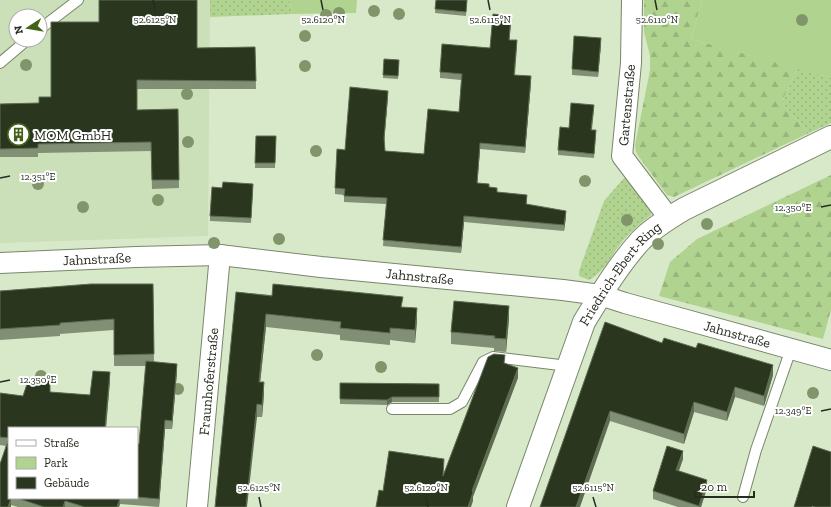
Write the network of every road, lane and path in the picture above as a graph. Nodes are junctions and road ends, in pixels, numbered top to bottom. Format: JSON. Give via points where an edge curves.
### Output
{"nodes":[{"id":1,"x":78,"y":0,"type":"edge"},
{"id":2,"x":632,"y":0,"type":"edge"},
{"id":3,"x":48,"y":23,"type":"edge"},
{"id":4,"x":18,"y":48,"type":"edge"},
{"id":5,"x":0,"y":63,"type":"edge"},
{"id":6,"x":831,"y":137,"type":"edge"},
{"id":7,"x":669,"y":218,"type":"junction"},
{"id":8,"x":220,"y":256,"type":"junction"},
{"id":9,"x":0,"y":263,"type":"edge"},
{"id":10,"x":600,"y":295,"type":"junction"},
{"id":11,"x":791,"y":349,"type":"junction"},
{"id":12,"x":831,"y":360,"type":"edge"},
{"id":13,"x":568,"y":366,"type":"junction"},
{"id":14,"x":392,"y":409,"type":"dead end"},
{"id":15,"x":742,"y":497,"type":"dead end"},
{"id":16,"x":197,"y":507,"type":"edge"},
{"id":17,"x":518,"y":507,"type":"edge"}],
"edges":[{"from":1,"to":3,"type":"lane"},
{"from":2,"to":7,"type":"street","name":"Gartenstraße","via":[[631,63],[622,156]]},
{"from":4,"to":5,"type":"lane"},
{"from":6,"to":7,"type":"main road","name":"Friedrich-Ebert-Ring"},
{"from":7,"to":10,"type":"main road","name":"Friedrich-Ebert-Ring","via":[[642,240]]},
{"from":8,"to":9,"type":"street","name":"Jahnstraße"},
{"from":8,"to":10,"type":"street","name":"Jahnstraße"},
{"from":8,"to":16,"type":"street","name":"Fraunhoferstraße"},
{"from":10,"to":11,"type":"street","name":"Jahnstraße"},
{"from":10,"to":13,"type":"main road","name":"Friedrich-Ebert-Ring","via":[[584,322]]},
{"from":11,"to":12,"type":"street","name":"Jahnstraße"},
{"from":11,"to":15,"type":"lane"},
{"from":13,"to":14,"type":"lane","via":[[494,357],[483,362],[462,402],[450,409]]},
{"from":13,"to":17,"type":"main road","name":"Friedrich-Ebert-Ring"}]}
